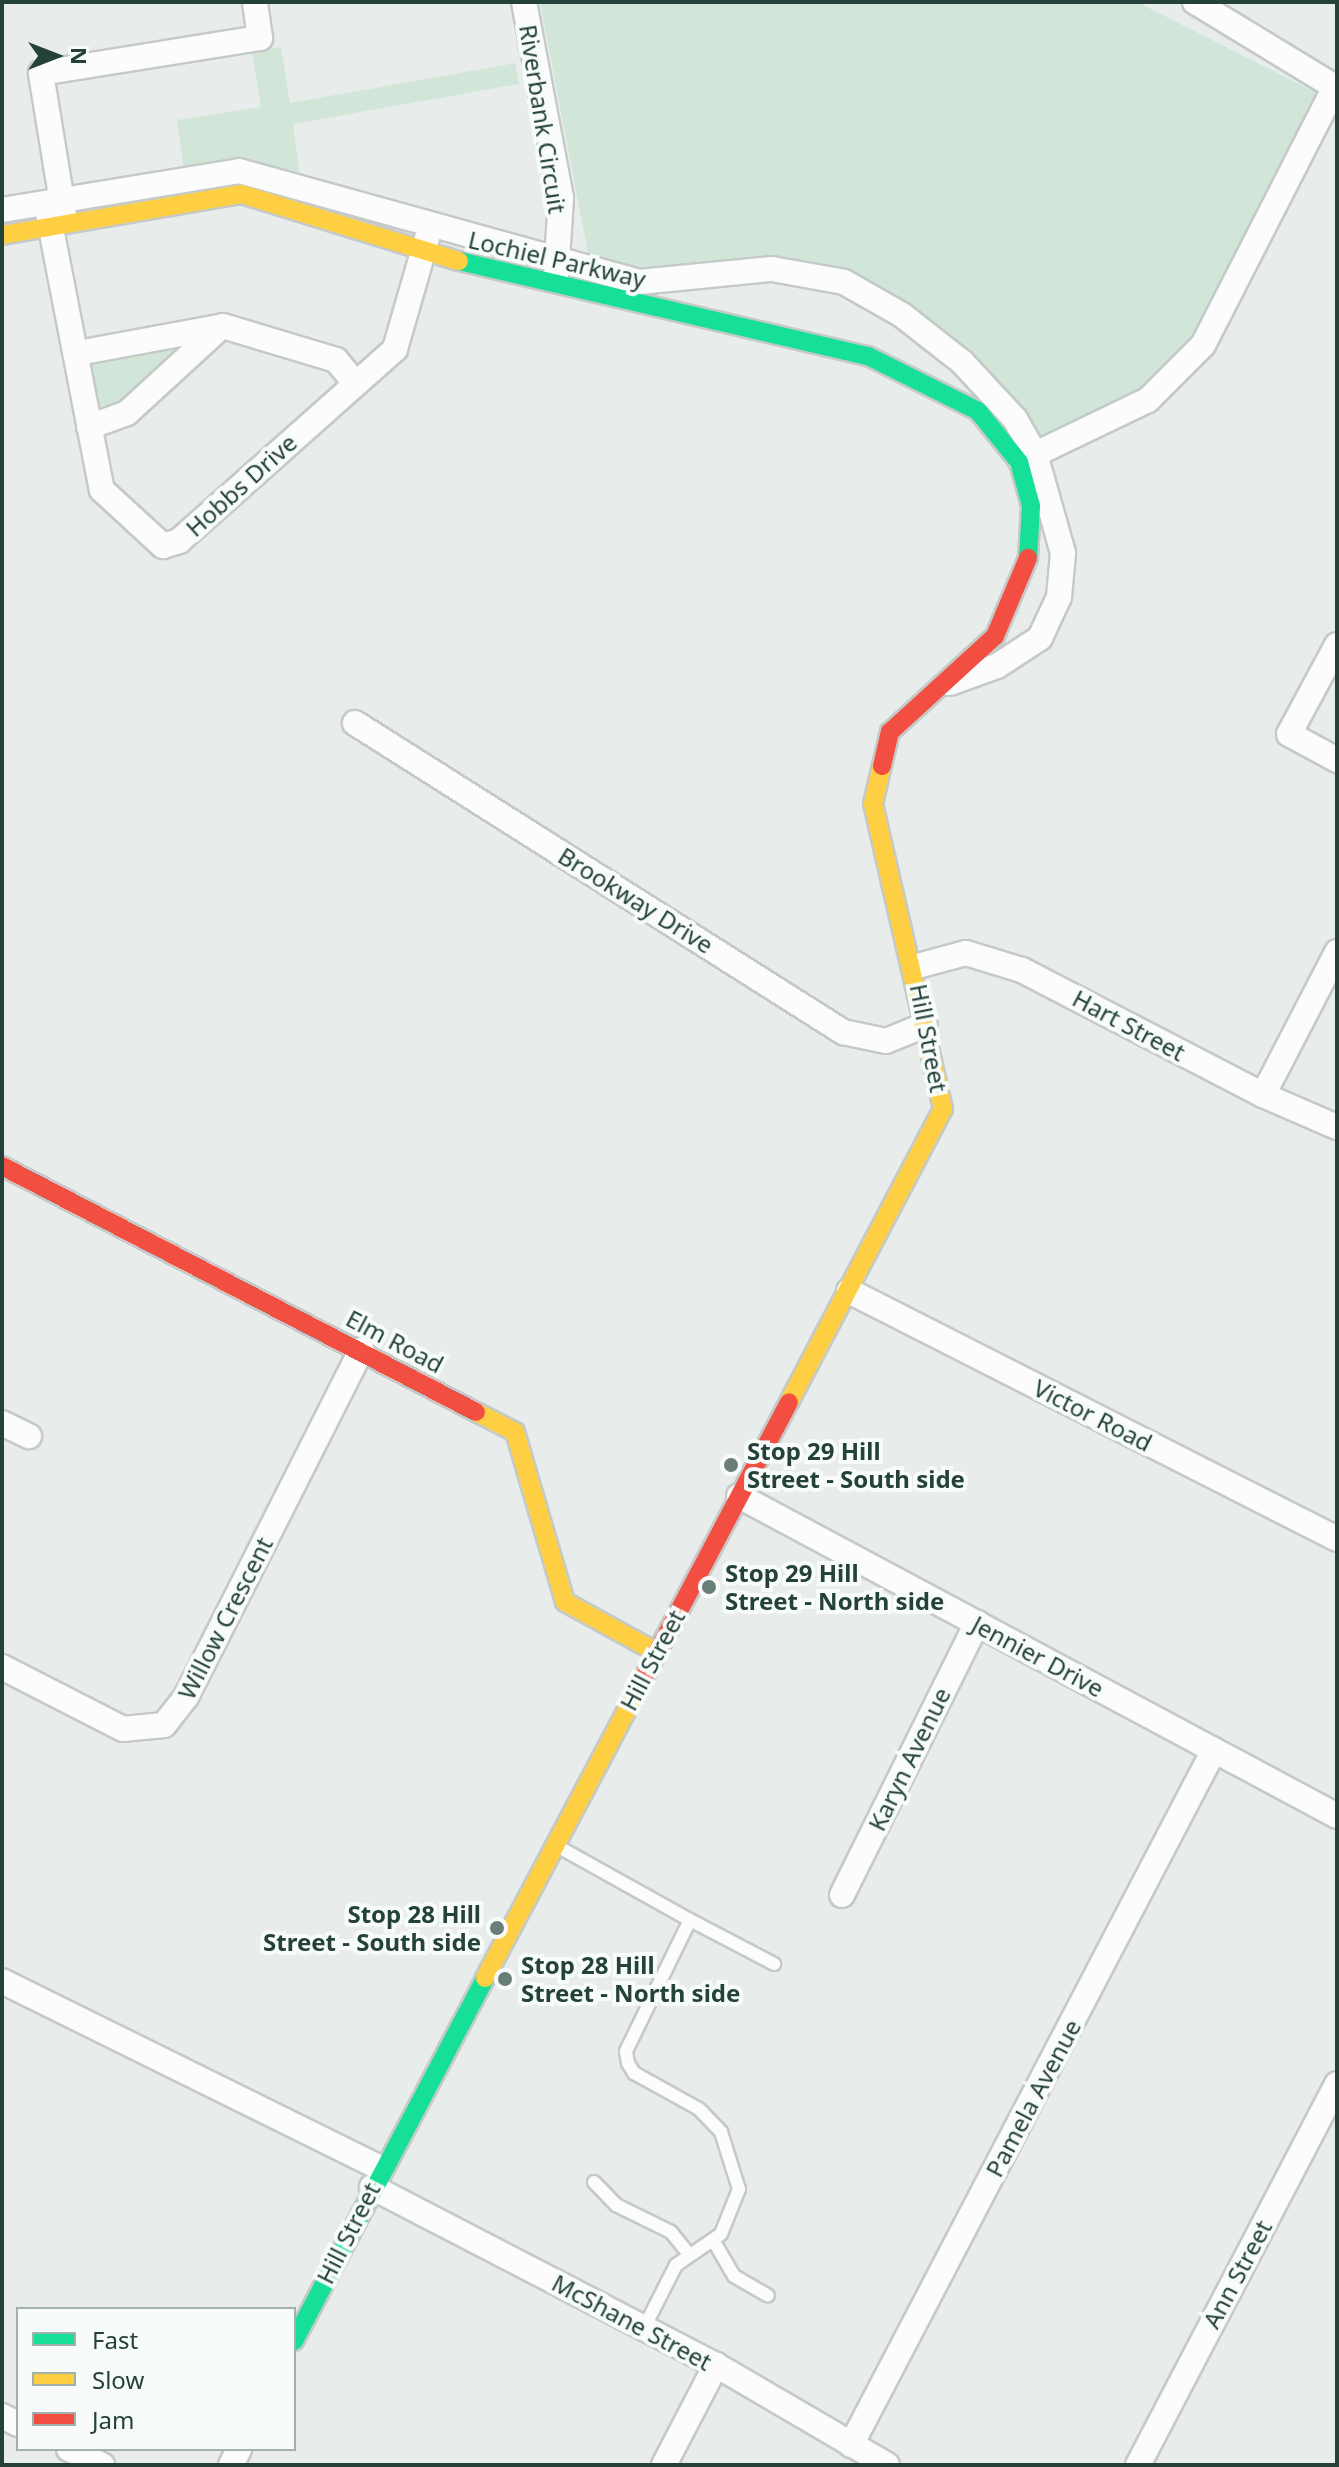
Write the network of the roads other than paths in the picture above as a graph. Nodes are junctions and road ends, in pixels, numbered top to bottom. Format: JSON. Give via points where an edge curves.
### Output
{"nodes":[{"id":1,"x":255,"y":2,"type":"edge"},
{"id":2,"x":524,"y":2,"type":"edge"},
{"id":3,"x":1195,"y":2,"type":"edge"},
{"id":4,"x":2,"y":210,"type":"edge"},
{"id":5,"x":56,"y":213,"type":"junction"},
{"id":6,"x":431,"y":228,"type":"junction"},
{"id":7,"x":2,"y":235,"type":"edge"},
{"id":8,"x":420,"y":252,"type":"junction"},
{"id":9,"x":556,"y":273,"type":"junction"},
{"id":10,"x":223,"y":326,"type":"junction"},
{"id":11,"x":78,"y":353,"type":"junction"},
{"id":12,"x":355,"y":383,"type":"junction"},
{"id":13,"x":89,"y":427,"type":"junction"},
{"id":14,"x":1027,"y":458,"type":"junction"},
{"id":15,"x":1337,"y":645,"type":"edge"},
{"id":16,"x":939,"y":687,"type":"junction"},
{"id":17,"x":355,"y":723,"type":"dead end"},
{"id":18,"x":1337,"y":760,"type":"edge"},
{"id":19,"x":1337,"y":952,"type":"edge"},
{"id":20,"x":914,"y":967,"type":"junction"},
{"id":21,"x":925,"y":1025,"type":"junction"},
{"id":22,"x":1263,"y":1095,"type":"junction"},
{"id":23,"x":1337,"y":1127,"type":"edge"},
{"id":24,"x":2,"y":1166,"type":"edge"},
{"id":25,"x":849,"y":1291,"type":"junction"},
{"id":26,"x":361,"y":1350,"type":"junction"},
{"id":27,"x":2,"y":1423,"type":"edge"},
{"id":28,"x":29,"y":1436,"type":"dead end"},
{"id":29,"x":739,"y":1496,"type":"junction"},
{"id":30,"x":1337,"y":1539,"type":"edge"},
{"id":31,"x":977,"y":1623,"type":"junction"},
{"id":32,"x":656,"y":1652,"type":"junction"},
{"id":33,"x":2,"y":1667,"type":"edge"},
{"id":34,"x":1214,"y":1750,"type":"junction"},
{"id":35,"x":1337,"y":1816,"type":"edge"},
{"id":36,"x":554,"y":1844,"type":"junction"},
{"id":37,"x":842,"y":1895,"type":"dead end"},
{"id":38,"x":690,"y":1920,"type":"junction"},
{"id":39,"x":774,"y":1964,"type":"dead end"},
{"id":40,"x":2,"y":1981,"type":"edge"},
{"id":41,"x":1337,"y":2084,"type":"edge"},
{"id":42,"x":377,"y":2177,"type":"junction"},
{"id":43,"x":594,"y":2182,"type":"dead end"},
{"id":44,"x":713,"y":2240,"type":"junction"},
{"id":45,"x":687,"y":2252,"type":"junction"},
{"id":46,"x":768,"y":2296,"type":"dead end"},
{"id":47,"x":644,"y":2328,"type":"junction"},
{"id":48,"x":296,"y":2337,"type":"edge"},
{"id":49,"x":716,"y":2365,"type":"junction"},
{"id":50,"x":851,"y":2445,"type":"junction"},
{"id":51,"x":73,"y":2451,"type":"edge"},
{"id":52,"x":102,"y":2465,"type":"edge"},
{"id":53,"x":664,"y":2465,"type":"edge"},
{"id":54,"x":887,"y":2465,"type":"edge"},
{"id":55,"x":1138,"y":2465,"type":"edge"}],
"edges":[{"from":1,"to":5,"type":"street","name":"Hobbs Drive","via":[[260,38],[41,73]]},
{"from":2,"to":9,"type":"street","name":"Riverbank Circuit","via":[[561,198]]},
{"from":3,"to":14,"type":"street","via":[[1335,87],[1203,345],[1148,400]]},
{"from":4,"to":5,"type":"street","name":"Lochiel Parkway"},
{"from":5,"to":6,"type":"street","name":"Lochiel Parkway","via":[[239,171]]},
{"from":5,"to":7,"type":"street","name":"Lochiel Parkway"},
{"from":5,"to":8,"type":"street","name":"Lochiel Parkway","via":[[241,194]]},
{"from":5,"to":11,"type":"street","name":"Hobbs Drive"},
{"from":6,"to":8,"type":"street","name":"Hobbs Drive"},
{"from":6,"to":9,"type":"street","name":"Lochiel Parkway"},
{"from":8,"to":9,"type":"street","name":"Lochiel Parkway"},
{"from":8,"to":12,"type":"street","name":"Hobbs Drive","via":[[395,349]]},
{"from":9,"to":14,"type":"street","name":"Lochiel Parkway","via":[[868,356],[978,411]]},
{"from":9,"to":14,"type":"street","name":"Lochiel Parkway","via":[[639,282],[772,269],[844,282],[902,315],[962,362],[1015,419]]},
{"from":10,"to":11,"type":"street"},
{"from":10,"to":12,"type":"street","via":[[336,360]]},
{"from":10,"to":13,"type":"street","via":[[127,413]]},
{"from":11,"to":13,"type":"street","name":"Hobbs Drive"},
{"from":12,"to":13,"type":"street","name":"Hobbs Drive","via":[[179,541],[163,546],[102,490]]},
{"from":14,"to":16,"type":"street","name":"Lochiel Parkway","via":[[1027,570],[995,636]]},
{"from":14,"to":16,"type":"street","name":"Lochiel Parkway","via":[[1063,553],[1059,597],[1040,638],[997,666]]},
{"from":15,"to":18,"type":"street","via":[[1289,734]]},
{"from":16,"to":20,"type":"street","name":"Lochiel Parkway","via":[[890,732],[873,804]]},
{"from":17,"to":21,"type":"street","name":"Brookway Drive","via":[[843,1032],[886,1041]]},
{"from":19,"to":22,"type":"street"},
{"from":20,"to":21,"type":"street","name":"Hill Street"},
{"from":20,"to":22,"type":"street","name":"Hart Street","via":[[966,953],[1022,970]]},
{"from":21,"to":25,"type":"street","name":"Hill Street","via":[[943,1109]]},
{"from":22,"to":23,"type":"street","name":"Hart Street"},
{"from":24,"to":26,"type":"street","name":"Elm Road"},
{"from":25,"to":29,"type":"street","name":"Hill Street"},
{"from":25,"to":30,"type":"street","name":"Victor Road"},
{"from":26,"to":32,"type":"street","name":"Elm Road","via":[[515,1432],[565,1602]]},
{"from":26,"to":33,"type":"street","name":"Willow Crescent","via":[[186,1697],[164,1725],[123,1729]]},
{"from":27,"to":28,"type":"street"},
{"from":29,"to":31,"type":"street","name":"Jennier Drive"},
{"from":29,"to":32,"type":"street","name":"Hill Street"},
{"from":31,"to":34,"type":"street","name":"Jennier Drive"},
{"from":31,"to":37,"type":"street","name":"Karyn Avenue"},
{"from":32,"to":36,"type":"street","name":"Hill Street"},
{"from":34,"to":35,"type":"street","name":"Jennier Drive"},
{"from":34,"to":50,"type":"street","name":"Pamela Avenue"},
{"from":36,"to":38,"type":"lane"},
{"from":36,"to":42,"type":"street","name":"Hill Street"},
{"from":38,"to":39,"type":"lane"},
{"from":38,"to":44,"type":"lane","via":[[626,2051],[634,2073],[699,2109],[721,2132],[739,2189],[737,2203]]},
{"from":40,"to":42,"type":"street","name":"McShane Street"},
{"from":41,"to":55,"type":"street","name":"Ann Street"},
{"from":42,"to":47,"type":"street","name":"McShane Street"},
{"from":42,"to":48,"type":"street","name":"Hill Street"},
{"from":43,"to":45,"type":"lane","via":[[616,2205],[671,2232]]},
{"from":44,"to":45,"type":"lane"},
{"from":44,"to":46,"type":"lane","via":[[734,2276]]},
{"from":45,"to":47,"type":"lane"},
{"from":47,"to":49,"type":"street","name":"McShane Street"},
{"from":49,"to":50,"type":"street","name":"McShane Street"},
{"from":49,"to":53,"type":"street"},
{"from":50,"to":54,"type":"street","name":"McShane Street"},
{"from":51,"to":52,"type":"street"}]}
